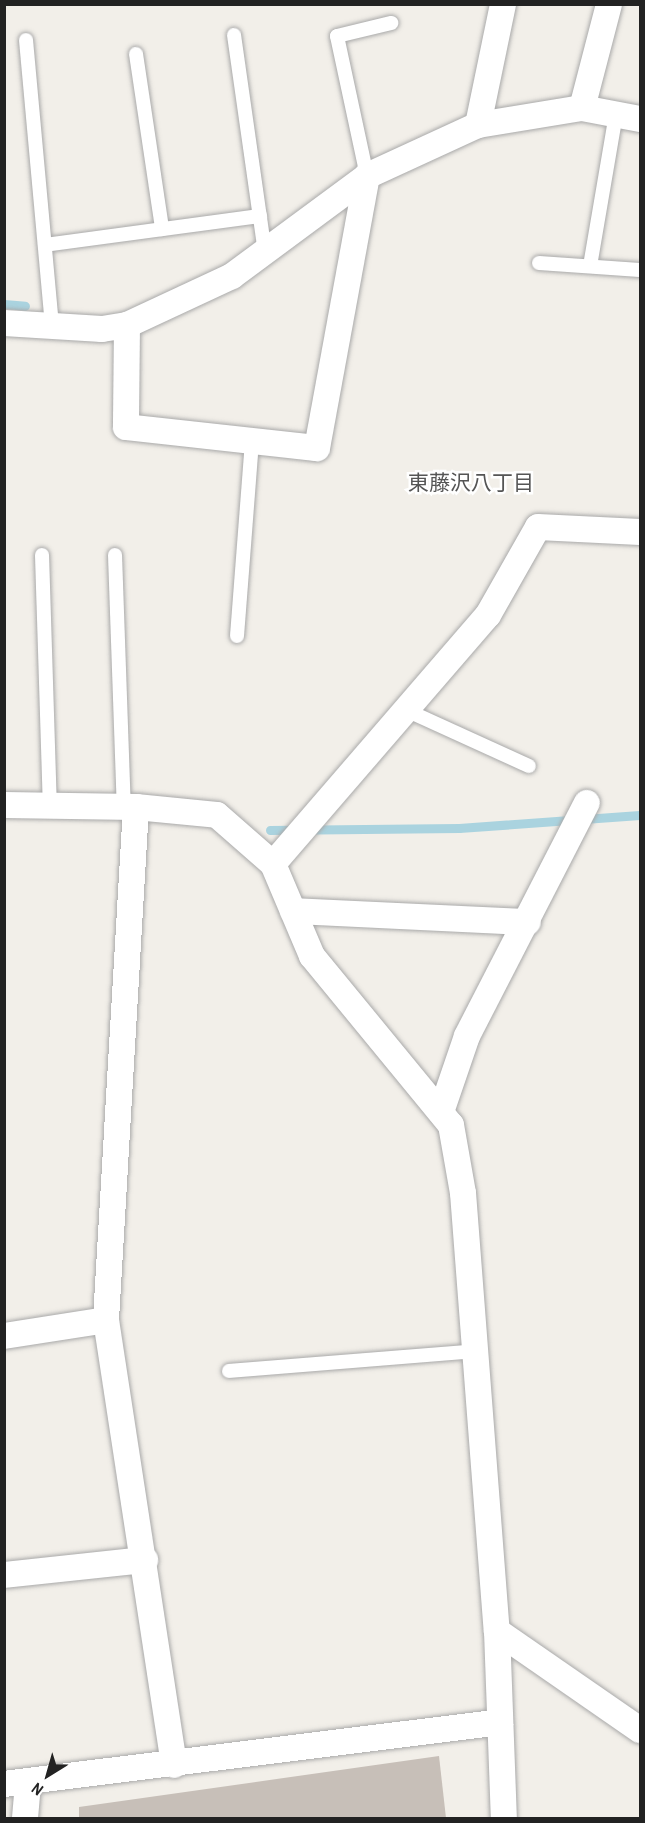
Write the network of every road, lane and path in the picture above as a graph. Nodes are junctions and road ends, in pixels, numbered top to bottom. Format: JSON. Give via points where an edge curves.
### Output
{"nodes":[{"id":1,"x":503,"y":4,"type":"edge"},
{"id":2,"x":609,"y":4,"type":"edge"},
{"id":3,"x":391,"y":23,"type":"dead end"},
{"id":4,"x":234,"y":34,"type":"dead end"},
{"id":5,"x":26,"y":40,"type":"dead end"},
{"id":6,"x":136,"y":54,"type":"dead end"},
{"id":7,"x":582,"y":108,"type":"junction"},
{"id":8,"x":616,"y":114,"type":"junction"},
{"id":9,"x":640,"y":119,"type":"edge"},
{"id":10,"x":478,"y":125,"type":"junction"},
{"id":11,"x":367,"y":176,"type":"junction"},
{"id":12,"x":260,"y":216,"type":"junction"},
{"id":13,"x":162,"y":229,"type":"junction"},
{"id":14,"x":45,"y":245,"type":"junction"},
{"id":15,"x":265,"y":252,"type":"junction"},
{"id":16,"x":539,"y":263,"type":"dead end"},
{"id":17,"x":590,"y":266,"type":"junction"},
{"id":18,"x":640,"y":270,"type":"edge"},
{"id":19,"x":4,"y":323,"type":"edge"},
{"id":20,"x":127,"y":325,"type":"junction"},
{"id":21,"x":52,"y":326,"type":"junction"},
{"id":22,"x":252,"y":441,"type":"junction"},
{"id":23,"x":640,"y":532,"type":"edge"},
{"id":24,"x":42,"y":555,"type":"dead end"},
{"id":25,"x":115,"y":555,"type":"dead end"},
{"id":26,"x":237,"y":636,"type":"dead end"},
{"id":27,"x":406,"y":710,"type":"junction"},
{"id":28,"x":529,"y":766,"type":"dead end"},
{"id":29,"x":587,"y":803,"type":"dead end"},
{"id":30,"x":4,"y":805,"type":"edge"},
{"id":31,"x":50,"y":806,"type":"junction"},
{"id":32,"x":130,"y":807,"type":"junction"},
{"id":33,"x":273,"y":864,"type":"junction"},
{"id":34,"x":293,"y":911,"type":"junction"},
{"id":35,"x":528,"y":922,"type":"junction"},
{"id":36,"x":441,"y":1112,"type":"junction"},
{"id":37,"x":106,"y":1320,"type":"junction"},
{"id":38,"x":4,"y":1336,"type":"edge"},
{"id":39,"x":475,"y":1351,"type":"junction"},
{"id":40,"x":229,"y":1371,"type":"dead end"},
{"id":41,"x":145,"y":1560,"type":"junction"},
{"id":42,"x":4,"y":1575,"type":"edge"},
{"id":43,"x":497,"y":1631,"type":"junction"},
{"id":44,"x":500,"y":1722,"type":"junction"},
{"id":45,"x":640,"y":1730,"type":"edge"},
{"id":46,"x":174,"y":1765,"type":"junction"},
{"id":47,"x":16,"y":1784,"type":"edge"},
{"id":48,"x":25,"y":1818,"type":"edge"},
{"id":49,"x":504,"y":1818,"type":"edge"}],
"edges":[{"from":1,"to":10,"type":"street"},
{"from":2,"to":7,"type":"street"},
{"from":3,"to":11,"type":"lane","via":[[338,36]]},
{"from":4,"to":12,"type":"lane"},
{"from":5,"to":14,"type":"lane"},
{"from":6,"to":13,"type":"lane"},
{"from":7,"to":8,"type":"street"},
{"from":7,"to":10,"type":"street"},
{"from":8,"to":9,"type":"street"},
{"from":8,"to":17,"type":"lane"},
{"from":10,"to":11,"type":"street"},
{"from":11,"to":15,"type":"street"},
{"from":11,"to":22,"type":"street","via":[[317,448]]},
{"from":12,"to":13,"type":"lane"},
{"from":12,"to":15,"type":"lane"},
{"from":13,"to":14,"type":"lane"},
{"from":14,"to":21,"type":"lane"},
{"from":15,"to":20,"type":"street","via":[[232,276]]},
{"from":16,"to":17,"type":"lane"},
{"from":17,"to":18,"type":"lane"},
{"from":19,"to":21,"type":"street"},
{"from":20,"to":21,"type":"street"},
{"from":20,"to":22,"type":"street","via":[[126,427]]},
{"from":22,"to":26,"type":"lane"},
{"from":23,"to":27,"type":"street","via":[[538,527],[488,615]]},
{"from":24,"to":31,"type":"lane"},
{"from":25,"to":32,"type":"lane"},
{"from":27,"to":28,"type":"lane"},
{"from":27,"to":33,"type":"street"},
{"from":29,"to":35,"type":"street"},
{"from":30,"to":31,"type":"street"},
{"from":31,"to":32,"type":"street"},
{"from":32,"to":33,"type":"street","via":[[217,815]]},
{"from":32,"to":37,"type":"street"},
{"from":33,"to":34,"type":"street"},
{"from":34,"to":35,"type":"street"},
{"from":34,"to":36,"type":"street","via":[[312,956]]},
{"from":35,"to":36,"type":"street","via":[[467,1036]]},
{"from":36,"to":39,"type":"street","via":[[451,1125],[463,1193]]},
{"from":37,"to":38,"type":"street"},
{"from":37,"to":41,"type":"street"},
{"from":39,"to":40,"type":"lane"},
{"from":39,"to":43,"type":"street"},
{"from":41,"to":42,"type":"street"},
{"from":41,"to":46,"type":"street"},
{"from":43,"to":44,"type":"street"},
{"from":43,"to":45,"type":"street"},
{"from":44,"to":46,"type":"street"},
{"from":44,"to":49,"type":"street"},
{"from":46,"to":47,"type":"street"},
{"from":47,"to":48,"type":"street"}]}
